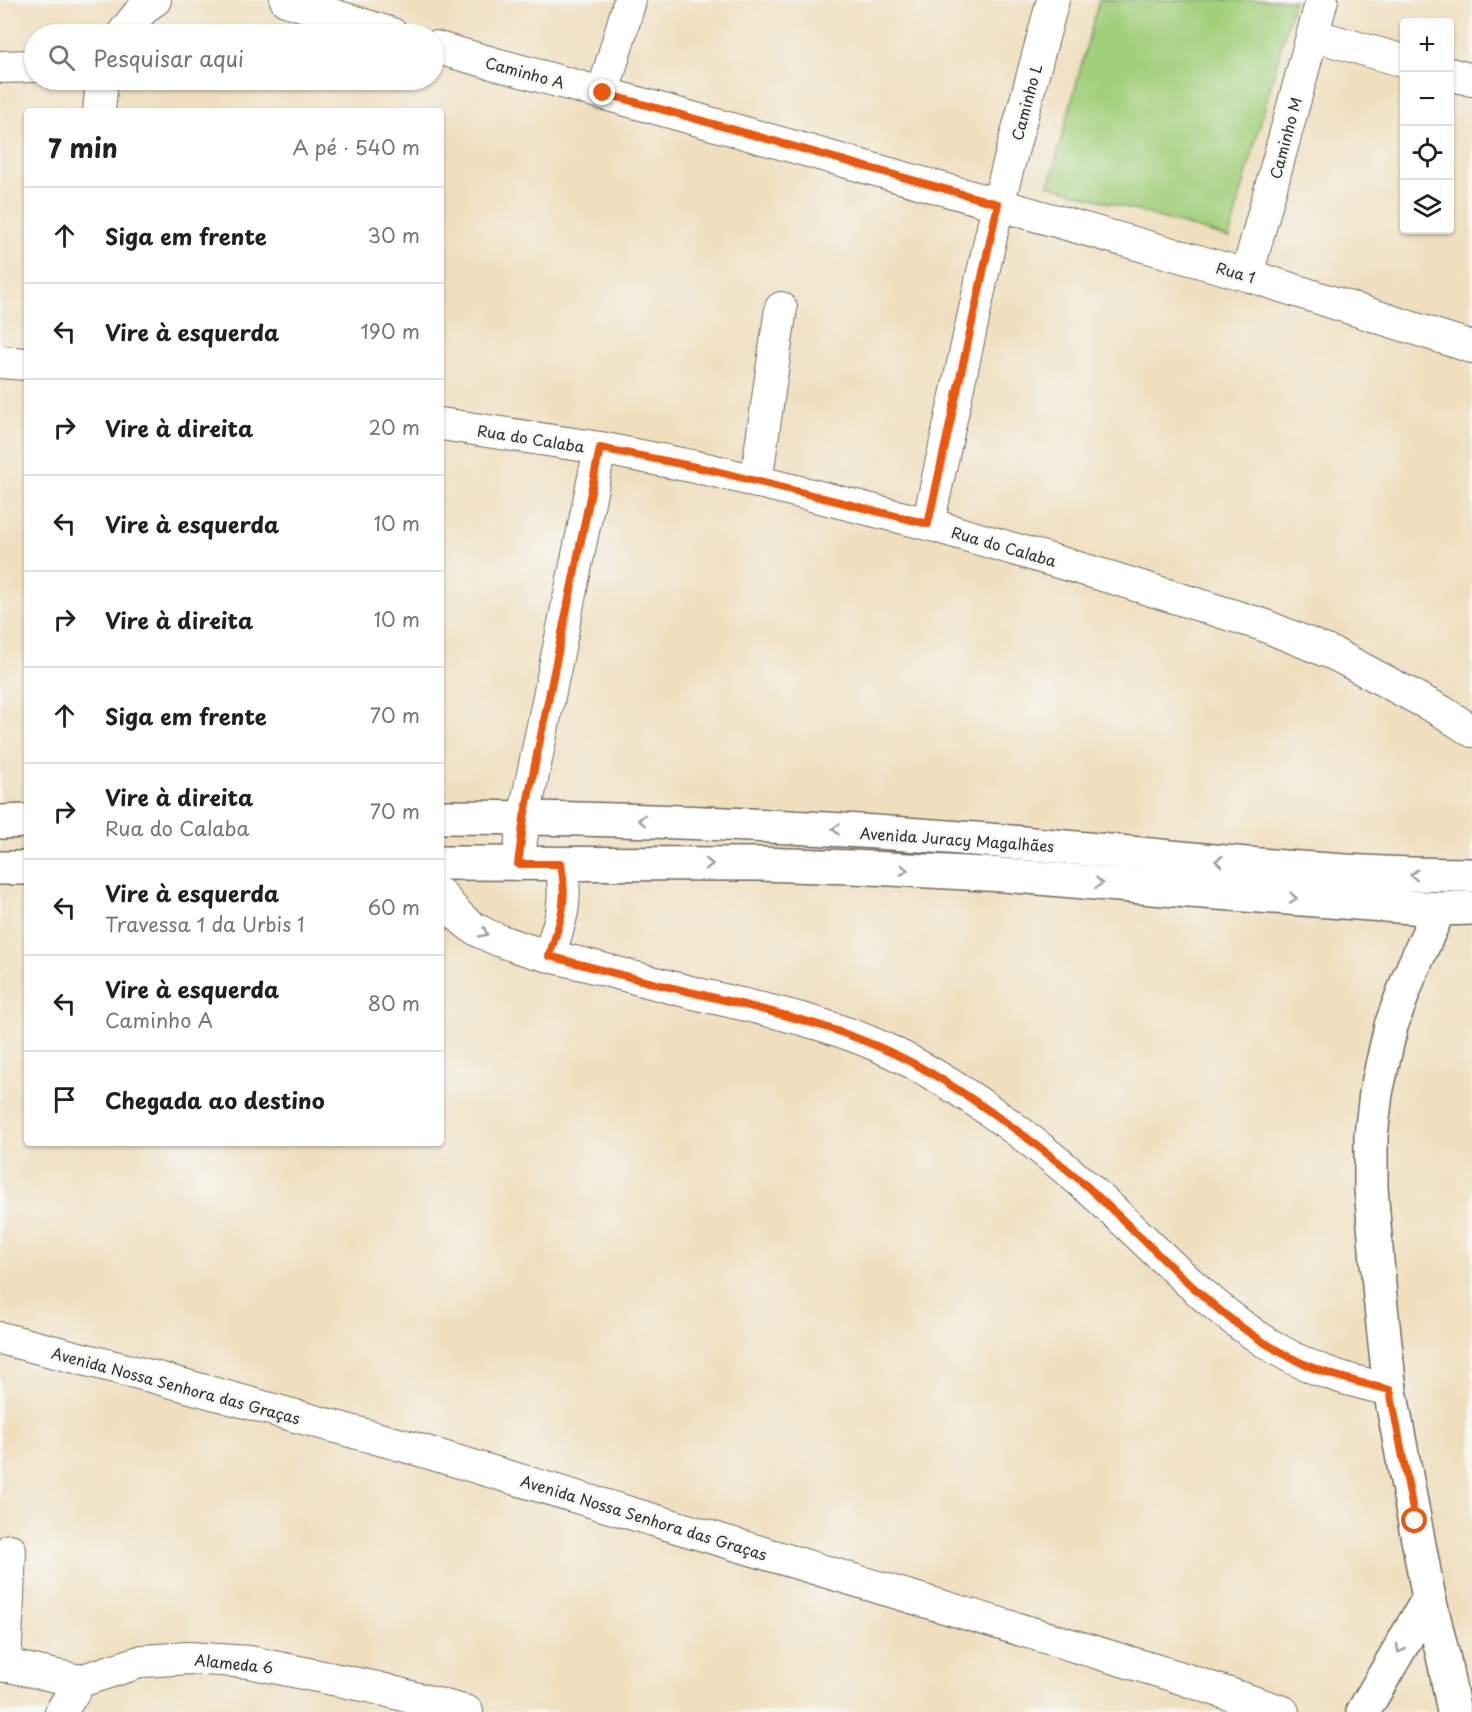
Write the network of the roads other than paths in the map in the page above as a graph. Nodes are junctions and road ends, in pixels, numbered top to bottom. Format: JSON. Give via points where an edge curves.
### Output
{"nodes":[{"id":1,"x":155,"y":0,"type":"edge"},
{"id":2,"x":286,"y":0,"type":"edge"},
{"id":3,"x":630,"y":0,"type":"edge"},
{"id":4,"x":1053,"y":0,"type":"edge"},
{"id":5,"x":1322,"y":0,"type":"edge"},
{"id":6,"x":130,"y":24,"type":"edge"},
{"id":7,"x":361,"y":24,"type":"edge"},
{"id":8,"x":1313,"y":35,"type":"junction"},
{"id":9,"x":444,"y":50,"type":"edge"},
{"id":10,"x":1400,"y":60,"type":"edge"},
{"id":11,"x":24,"y":66,"type":"edge"},
{"id":12,"x":0,"y":67,"type":"edge"},
{"id":13,"x":1454,"y":75,"type":"edge"},
{"id":14,"x":1472,"y":80,"type":"edge"},
{"id":15,"x":101,"y":90,"type":"edge"},
{"id":16,"x":603,"y":93,"type":"junction"},
{"id":17,"x":99,"y":108,"type":"edge"},
{"id":18,"x":998,"y":204,"type":"junction"},
{"id":19,"x":1247,"y":275,"type":"junction"},
{"id":20,"x":781,"y":308,"type":"dead end"},
{"id":21,"x":1472,"y":346,"type":"edge"},
{"id":22,"x":0,"y":362,"type":"edge"},
{"id":23,"x":24,"y":364,"type":"edge"},
{"id":24,"x":444,"y":424,"type":"edge"},
{"id":25,"x":600,"y":448,"type":"junction"},
{"id":26,"x":756,"y":482,"type":"junction"},
{"id":27,"x":928,"y":524,"type":"junction"},
{"id":28,"x":1472,"y":731,"type":"edge"},
{"id":29,"x":444,"y":817,"type":"edge"},
{"id":30,"x":524,"y":818,"type":"junction"},
{"id":31,"x":24,"y":821,"type":"edge"},
{"id":32,"x":0,"y":822,"type":"edge"},
{"id":33,"x":444,"y":863,"type":"edge"},
{"id":34,"x":518,"y":864,"type":"junction"},
{"id":35,"x":561,"y":864,"type":"junction"},
{"id":36,"x":0,"y":868,"type":"edge"},
{"id":37,"x":24,"y":868,"type":"edge"},
{"id":38,"x":1472,"y":875,"type":"edge"},
{"id":39,"x":444,"y":899,"type":"edge"},
{"id":40,"x":1472,"y":908,"type":"edge"},
{"id":41,"x":1439,"y":909,"type":"junction"},
{"id":42,"x":549,"y":956,"type":"junction"},
{"id":43,"x":0,"y":1338,"type":"edge"},
{"id":44,"x":1390,"y":1390,"type":"junction"},
{"id":45,"x":10,"y":1550,"type":"dead end"},
{"id":46,"x":1429,"y":1598,"type":"junction"},
{"id":47,"x":3,"y":1665,"type":"edge"},
{"id":48,"x":80,"y":1681,"type":"junction"},
{"id":49,"x":61,"y":1712,"type":"edge"},
{"id":50,"x":467,"y":1712,"type":"edge"},
{"id":51,"x":1283,"y":1712,"type":"edge"},
{"id":52,"x":1363,"y":1712,"type":"edge"},
{"id":53,"x":1454,"y":1712,"type":"edge"}],
"edges":[{"from":1,"to":6,"type":"street"},
{"from":2,"to":7,"type":"street"},
{"from":3,"to":16,"type":"street"},
{"from":4,"to":18,"type":"street","name":"Caminho L"},
{"from":5,"to":8,"type":"street","name":"Caminho M"},
{"from":8,"to":10,"type":"street"},
{"from":8,"to":19,"type":"street","name":"Caminho M"},
{"from":9,"to":16,"type":"street","name":"Caminho A"},
{"from":11,"to":12,"type":"street"},
{"from":13,"to":14,"type":"street"},
{"from":15,"to":17,"type":"street"},
{"from":16,"to":18,"type":"street","name":"Caminho A"},
{"from":18,"to":19,"type":"street","name":"Rua 1"},
{"from":18,"to":27,"type":"street","name":"Caminho L"},
{"from":19,"to":21,"type":"street","name":"Rua 1"},
{"from":20,"to":26,"type":"street"},
{"from":22,"to":23,"type":"street"},
{"from":24,"to":25,"type":"street","name":"Rua do Calaba"},
{"from":25,"to":26,"type":"street","name":"Rua do Calaba"},
{"from":25,"to":30,"type":"street"},
{"from":26,"to":27,"type":"street","name":"Rua do Calaba"},
{"from":27,"to":28,"type":"street","name":"Rua do Calaba","via":[[1263,626],[1336,655]]},
{"from":29,"to":30,"type":"main road","name":"Avenida Juracy Magalhães"},
{"from":30,"to":34,"type":"street"},
{"from":38,"to":30,"type":"main road","name":"Avenida Juracy Magalhães","one_way":true,"via":[[1359,873],[864,831],[686,821]]},
{"from":31,"to":32,"type":"main road"},
{"from":33,"to":34,"type":"main road"},
{"from":34,"to":35,"type":"main road"},
{"from":35,"to":41,"type":"main road","one_way":true,"via":[[760,864],[932,871]]},
{"from":35,"to":42,"type":"street","via":[[565,897]]},
{"from":36,"to":37,"type":"main road"},
{"from":39,"to":42,"type":"street","one_way":true,"via":[[478,931]]},
{"from":40,"to":41,"type":"main road"},
{"from":41,"to":44,"type":"main road","via":[[1391,1026],[1371,1136],[1373,1225]]},
{"from":42,"to":44,"type":"street","via":[[826,1026],[908,1060],[1031,1141],[1250,1332],[1309,1366]]},
{"from":43,"to":51,"type":"street","name":"Avenida Nossa Senhora das Graças","via":[[416,1449]]},
{"from":44,"to":46,"type":"main road"},
{"from":45,"to":47,"type":"street"},
{"from":46,"to":52,"type":"main road","one_way":true},
{"from":46,"to":53,"type":"main road"},
{"from":47,"to":48,"type":"street","name":"Alameda 6"},
{"from":48,"to":49,"type":"street"},
{"from":48,"to":50,"type":"street","name":"Alameda 6","via":[[143,1661],[189,1658],[249,1662],[377,1688]]}]}
